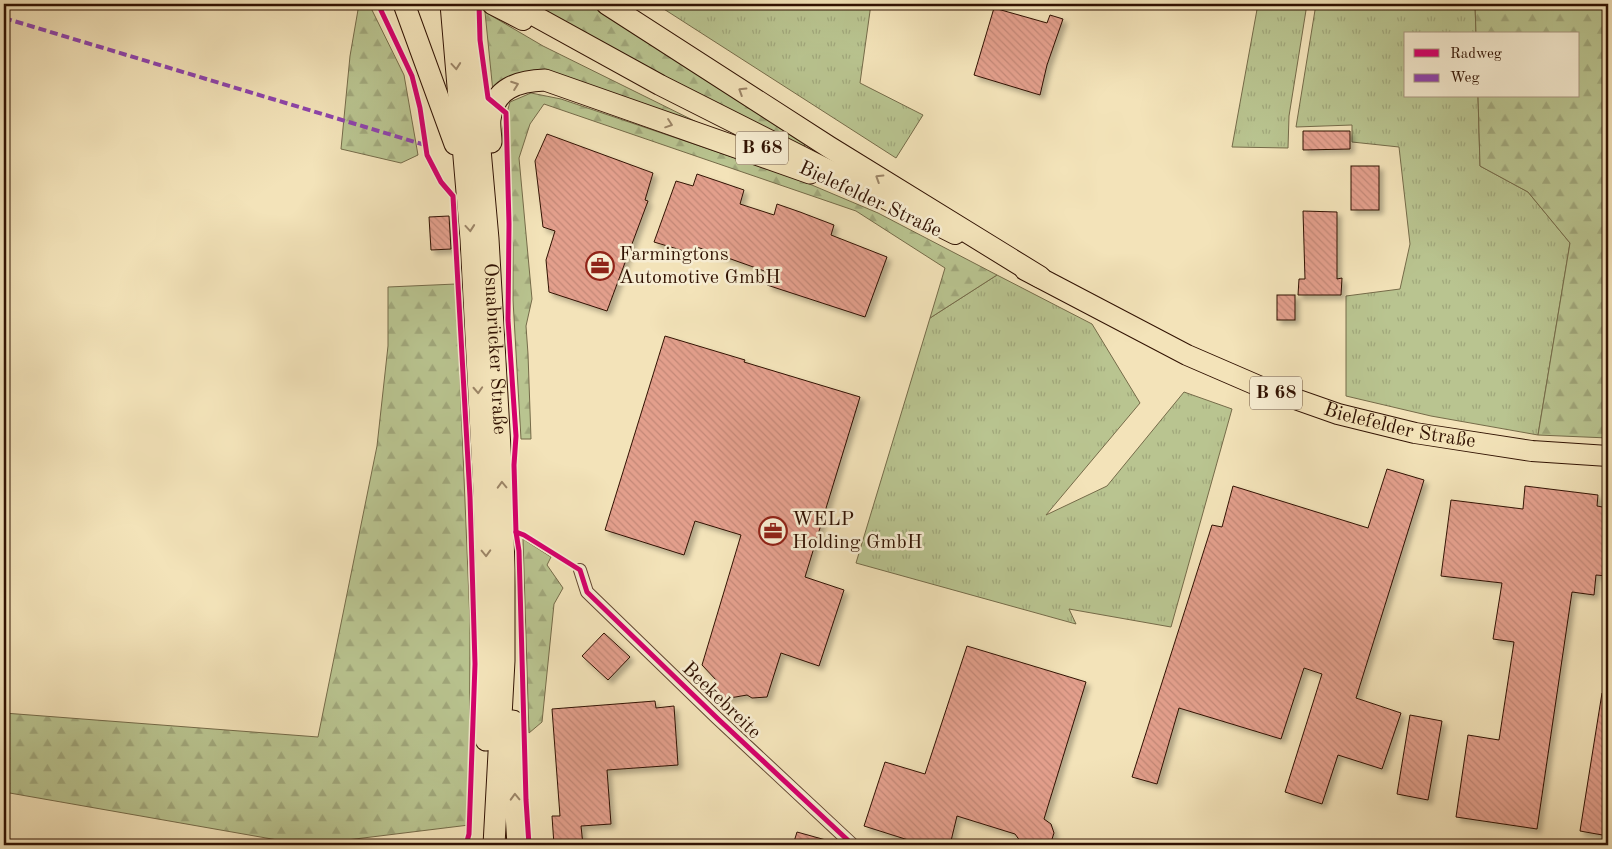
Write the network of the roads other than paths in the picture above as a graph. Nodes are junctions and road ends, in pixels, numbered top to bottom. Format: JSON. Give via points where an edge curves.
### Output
{"nodes":[{"id":1,"x":404,"y":4,"type":"edge"},
{"id":2,"x":467,"y":4,"type":"edge"},
{"id":3,"x":492,"y":4,"type":"edge"},
{"id":4,"x":513,"y":4,"type":"edge"},
{"id":5,"x":607,"y":4,"type":"edge"},
{"id":6,"x":457,"y":16,"type":"edge"},
{"id":7,"x":466,"y":173,"type":"junction"},
{"id":8,"x":810,"y":173,"type":"junction"},
{"id":9,"x":484,"y":191,"type":"junction"},
{"id":10,"x":1040,"y":277,"type":"junction"},
{"id":11,"x":1608,"y":456,"type":"edge"},
{"id":12,"x":504,"y":569,"type":"junction"},
{"id":13,"x":580,"y":570,"type":"dead end"},
{"id":14,"x":482,"y":845,"type":"edge"},
{"id":15,"x":494,"y":845,"type":"edge"},
{"id":16,"x":518,"y":845,"type":"edge"},
{"id":17,"x":853,"y":845,"type":"edge"}],
"edges":[{"from":1,"to":7,"type":"highway"},
{"from":2,"to":6,"type":"highway","name":"Osnabrücker Straße"},
{"from":3,"to":8,"type":"main road","name":"Bielefelder Straße","number":"B 68"},
{"from":4,"to":10,"type":"main road","name":"Bielefelder Straße","number":"B 68","via":[[660,85]]},
{"from":10,"to":5,"type":"highway","number":"B 68","one_way":true,"via":[[829,147]]},
{"from":6,"to":7,"type":"highway","name":"Osnabrücker Straße","one_way":true},
{"from":6,"to":9,"type":"highway","name":"Osnabrücker Straße"},
{"from":7,"to":14,"type":"highway","name":"Osnabrücker Straße","one_way":true,"via":[[486,566],[487,701]]},
{"from":9,"to":8,"type":"highway","number":"B 68","one_way":true,"via":[[492,161],[490,119],[494,103],[507,88],[526,81],[545,80]]},
{"from":8,"to":10,"type":"main road","name":"Bielefelder Straße","number":"B 68"},
{"from":12,"to":9,"type":"highway","name":"Osnabrücker Straße","one_way":true,"via":[[500,424]]},
{"from":10,"to":11,"type":"main road","name":"Bielefelder Straße","number":"B 68","via":[[1187,355],[1261,387],[1338,414],[1415,432],[1532,451]]},
{"from":12,"to":15,"type":"highway","name":"Osnabrücker Straße","via":[[504,661]]},
{"from":16,"to":12,"type":"highway","one_way":true},
{"from":13,"to":17,"type":"street","name":"Beekebreite","via":[[587,592]]}]}
